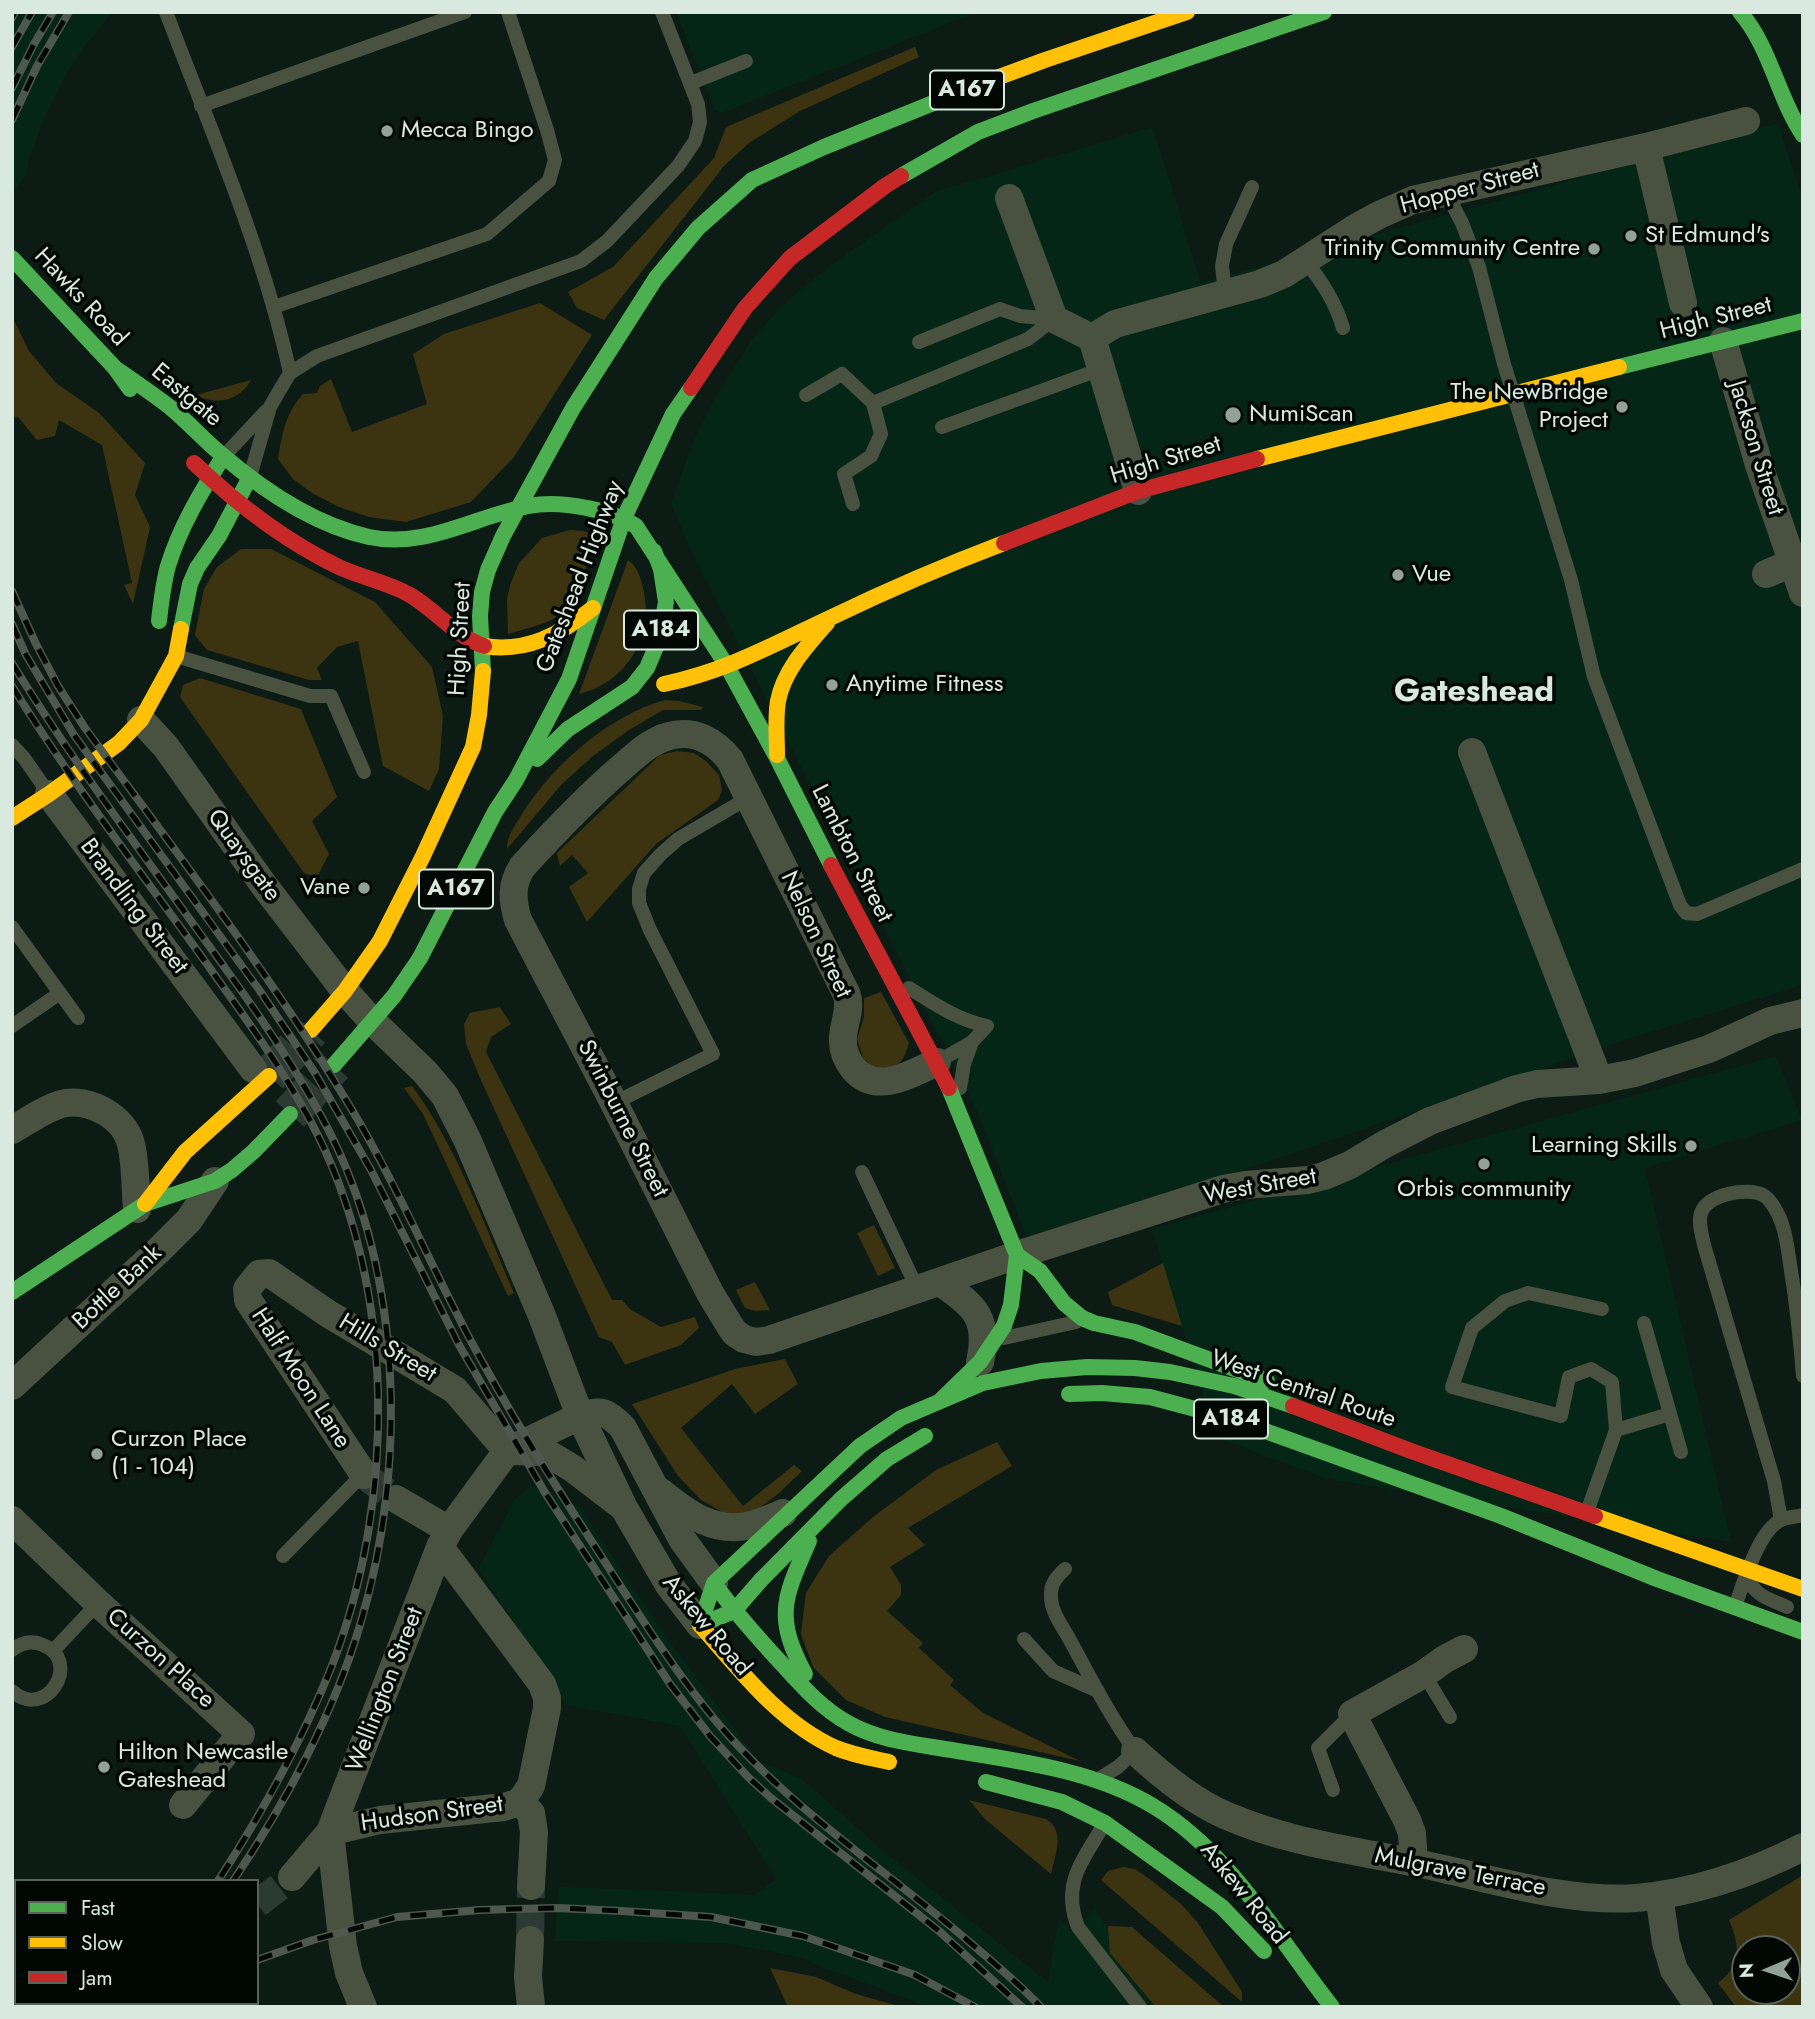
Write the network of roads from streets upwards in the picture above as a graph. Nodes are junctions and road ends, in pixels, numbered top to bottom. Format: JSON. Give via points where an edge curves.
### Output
{"nodes":[{"id":1,"x":1187,"y":12,"type":"edge"},
{"id":2,"x":1324,"y":12,"type":"edge"},
{"id":3,"x":1740,"y":12,"type":"edge"},
{"id":4,"x":1746,"y":121,"type":"dead end"},
{"id":5,"x":1803,"y":135,"type":"edge"},
{"id":6,"x":1646,"y":147,"type":"junction"},
{"id":7,"x":1009,"y":198,"type":"dead end"},
{"id":8,"x":12,"y":258,"type":"edge"},
{"id":9,"x":1683,"y":303,"type":"dead end"},
{"id":10,"x":1803,"y":321,"type":"edge"},
{"id":11,"x":1092,"y":338,"type":"junction"},
{"id":12,"x":1723,"y":341,"type":"junction"},
{"id":13,"x":115,"y":368,"type":"junction"},
{"id":14,"x":141,"y":405,"type":"dead end"},
{"id":15,"x":181,"y":450,"type":"dead end"},
{"id":16,"x":224,"y":456,"type":"junction"},
{"id":17,"x":210,"y":478,"type":"junction"},
{"id":18,"x":250,"y":478,"type":"junction"},
{"id":19,"x":1138,"y":491,"type":"junction"},
{"id":20,"x":236,"y":501,"type":"junction"},
{"id":21,"x":520,"y":508,"type":"junction"},
{"id":22,"x":624,"y":518,"type":"junction"},
{"id":23,"x":261,"y":539,"type":"dead end"},
{"id":24,"x":238,"y":541,"type":"dead end"},
{"id":25,"x":292,"y":541,"type":"junction"},
{"id":26,"x":654,"y":551,"type":"junction"},
{"id":27,"x":206,"y":555,"type":"junction"},
{"id":28,"x":1792,"y":563,"type":"junction"},
{"id":29,"x":1766,"y":574,"type":"dead end"},
{"id":30,"x":1803,"y":593,"type":"edge"},
{"id":31,"x":688,"y":604,"type":"junction"},
{"id":32,"x":593,"y":608,"type":"junction"},
{"id":33,"x":832,"y":616,"type":"junction"},
{"id":34,"x":715,"y":620,"type":"dead end"},
{"id":35,"x":760,"y":634,"type":"dead end"},
{"id":36,"x":157,"y":636,"type":"dead end"},
{"id":37,"x":483,"y":647,"type":"junction"},
{"id":38,"x":154,"y":664,"type":"dead end"},
{"id":39,"x":727,"y":666,"type":"junction"},
{"id":40,"x":664,"y":684,"type":"junction"},
{"id":41,"x":156,"y":692,"type":"junction"},
{"id":42,"x":696,"y":693,"type":"dead end"},
{"id":43,"x":619,"y":696,"type":"junction"},
{"id":44,"x":736,"y":712,"type":"dead end"},
{"id":45,"x":141,"y":720,"type":"junction"},
{"id":46,"x":761,"y":728,"type":"junction"},
{"id":47,"x":1472,"y":752,"type":"dead end"},
{"id":48,"x":778,"y":758,"type":"junction"},
{"id":49,"x":516,"y":780,"type":"junction"},
{"id":50,"x":49,"y":794,"type":"junction"},
{"id":51,"x":12,"y":818,"type":"edge"},
{"id":52,"x":514,"y":884,"type":"joint"},
{"id":53,"x":345,"y":991,"type":"junction"},
{"id":54,"x":1803,"y":1013,"type":"edge"},
{"id":55,"x":372,"y":1021,"type":"junction"},
{"id":56,"x":311,"y":1030,"type":"tunnel mouth"},
{"id":57,"x":937,"y":1062,"type":"junction"},
{"id":58,"x":334,"y":1065,"type":"tunnel mouth"},
{"id":59,"x":261,"y":1072,"type":"joint"},
{"id":60,"x":1600,"y":1080,"type":"junction"},
{"id":61,"x":290,"y":1114,"type":"tunnel mouth"},
{"id":62,"x":12,"y":1130,"type":"edge"},
{"id":63,"x":215,"y":1181,"type":"junction"},
{"id":64,"x":141,"y":1207,"type":"junction"},
{"id":65,"x":1017,"y":1255,"type":"junction"},
{"id":66,"x":253,"y":1281,"type":"joint"},
{"id":67,"x":929,"y":1286,"type":"junction"},
{"id":68,"x":12,"y":1292,"type":"edge"},
{"id":69,"x":751,"y":1341,"type":"joint"},
{"id":70,"x":988,"y":1351,"type":"junction"},
{"id":71,"x":12,"y":1387,"type":"edge"},
{"id":72,"x":1055,"y":1395,"type":"dead end"},
{"id":73,"x":941,"y":1400,"type":"junction"},
{"id":74,"x":592,"y":1414,"type":"junction"},
{"id":75,"x":941,"y":1427,"type":"dead end"},
{"id":76,"x":507,"y":1451,"type":"junction"},
{"id":77,"x":1411,"y":1451,"type":"junction"},
{"id":78,"x":364,"y":1475,"type":"tunnel mouth"},
{"id":79,"x":656,"y":1488,"type":"junction"},
{"id":80,"x":396,"y":1499,"type":"tunnel mouth"},
{"id":81,"x":624,"y":1508,"type":"junction"},
{"id":82,"x":789,"y":1511,"type":"junction"},
{"id":83,"x":12,"y":1520,"type":"edge"},
{"id":84,"x":817,"y":1523,"type":"junction"},
{"id":85,"x":444,"y":1539,"type":"junction"},
{"id":86,"x":714,"y":1583,"type":"junction"},
{"id":87,"x":1803,"y":1589,"type":"edge"},
{"id":88,"x":734,"y":1611,"type":"junction"},
{"id":89,"x":700,"y":1625,"type":"junction"},
{"id":90,"x":1803,"y":1632,"type":"edge"},
{"id":91,"x":1464,"y":1649,"type":"dead end"},
{"id":92,"x":824,"y":1705,"type":"junction"},
{"id":93,"x":1135,"y":1751,"type":"road end"},
{"id":94,"x":902,"y":1765,"type":"dead end"},
{"id":95,"x":971,"y":1779,"type":"dead end"},
{"id":96,"x":183,"y":1797,"type":"dead end"},
{"id":97,"x":520,"y":1802,"type":"junction"},
{"id":98,"x":330,"y":1832,"type":"junction"},
{"id":99,"x":1803,"y":1847,"type":"edge"},
{"id":100,"x":1414,"y":1863,"type":"junction"},
{"id":101,"x":292,"y":1877,"type":"tunnel mouth"},
{"id":102,"x":531,"y":1886,"type":"tunnel mouth"},
{"id":103,"x":1659,"y":1895,"type":"junction"},
{"id":104,"x":530,"y":1940,"type":"tunnel mouth"},
{"id":105,"x":1270,"y":1958,"type":"dead end"},
{"id":106,"x":363,"y":2007,"type":"edge"},
{"id":107,"x":531,"y":2007,"type":"edge"},
{"id":108,"x":1332,"y":2007,"type":"edge"},
{"id":109,"x":1699,"y":2007,"type":"edge"}],
"edges":[{"from":1,"to":21,"type":"main road","number":"A167","via":[[941,99],[752,180],[698,228],[656,278],[573,408]]},
{"from":2,"to":22,"type":"main road","name":"Gateshead Highway","number":"A167","via":[[978,132],[885,186],[790,258],[745,308],[673,414]]},
{"from":3,"to":5,"type":"main road","via":[[1761,38],[1786,105]]},
{"from":4,"to":6,"type":"street","name":"Hopper Street"},
{"from":6,"to":9,"type":"street"},
{"from":6,"to":11,"type":"street","name":"Hopper Street","via":[[1413,200],[1284,274],[1115,324]]},
{"from":7,"to":11,"type":"street","via":[[1054,319]]},
{"from":8,"to":13,"type":"main road","name":"Hawks Road"},
{"from":10,"to":12,"type":"main road","name":"High Street"},
{"from":11,"to":19,"type":"street"},
{"from":12,"to":19,"type":"main road","name":"High Street"},
{"from":12,"to":28,"type":"street","name":"Jackson Street"},
{"from":13,"to":14,"type":"main road","name":"Eastgate"},
{"from":13,"to":16,"type":"main road","name":"Eastgate"},
{"from":15,"to":17,"type":"main road","name":"Eastgate"},
{"from":16,"to":17,"type":"main road"},
{"from":16,"to":18,"type":"main road","name":"Eastgate"},
{"from":17,"to":20,"type":"main road","name":"Eastgate"},
{"from":17,"to":36,"type":"main road","via":[[168,568]]},
{"from":18,"to":20,"type":"main road"},
{"from":18,"to":21,"type":"main road","name":"Eastgate","via":[[318,518],[388,539],[432,536]]},
{"from":19,"to":33,"type":"main road","name":"High Street","via":[[969,556]]},
{"from":20,"to":25,"type":"main road","name":"Eastgate"},
{"from":20,"to":27,"type":"main road"},
{"from":21,"to":22,"type":"main road","name":"Eastgate","via":[[565,505]]},
{"from":21,"to":37,"type":"main road","name":"High Street","number":"A167","via":[[503,536],[482,592]]},
{"from":22,"to":26,"type":"main road","number":"A184"},
{"from":22,"to":32,"type":"main road","name":"Gateshead Highway","number":"A167"},
{"from":23,"to":25,"type":"main road"},
{"from":24,"to":27,"type":"main road"},
{"from":25,"to":37,"type":"main road","name":"Eastgate","via":[[415,598]]},
{"from":26,"to":31,"type":"main road","name":"Lambton Street"},
{"from":26,"to":43,"type":"main road","number":"A184","via":[[666,602],[659,640],[640,678]]},
{"from":27,"to":41,"type":"main road","via":[[190,584],[176,656]]},
{"from":28,"to":29,"type":"street"},
{"from":28,"to":30,"type":"street","name":"Jackson Street"},
{"from":31,"to":34,"type":"main road"},
{"from":31,"to":39,"type":"main road","name":"Lambton Street"},
{"from":32,"to":37,"type":"main road","via":[[551,638],[515,648]]},
{"from":32,"to":49,"type":"main road","name":"Gateshead Highway","number":"A167","via":[[569,679]]},
{"from":33,"to":35,"type":"main road"},
{"from":33,"to":39,"type":"main road","name":"High Street"},
{"from":33,"to":48,"type":"main road","via":[[797,660],[780,691]]},
{"from":37,"to":53,"type":"main road","name":"High Street","number":"A167","via":[[480,715],[473,747],[380,941]]},
{"from":38,"to":41,"type":"main road"},
{"from":39,"to":40,"type":"main road","name":"High Street"},
{"from":39,"to":46,"type":"main road","name":"Lambton Street"},
{"from":40,"to":42,"type":"main road"},
{"from":40,"to":43,"type":"main road","name":"High Street"},
{"from":41,"to":45,"type":"main road"},
{"from":43,"to":49,"type":"main road","number":"A184","via":[[568,729]]},
{"from":44,"to":46,"type":"main road"},
{"from":45,"to":50,"type":"main road","via":[[119,743]]},
{"from":45,"to":53,"type":"street","name":"Quaysgate","via":[[166,747]]},
{"from":46,"to":48,"type":"main road","name":"Lambton Street"},
{"from":47,"to":60,"type":"street"},
{"from":48,"to":57,"type":"main road","name":"Lambton Street","via":[[857,917]]},
{"from":49,"to":55,"type":"main road","name":"Gateshead Highway","number":"A167","via":[[420,958]]},
{"from":50,"to":51,"type":"main road"},
{"from":50,"to":59,"type":"street","name":"Brandling Street"},
{"from":52,"to":57,"type":"street","name":"Nelson Street","via":[[522,867],[567,817],[653,743],[678,734],[711,741],[730,760],[846,995],[849,1009],[843,1037],[851,1065],[866,1079],[886,1082]]},
{"from":52,"to":69,"type":"street","name":"Swinburne Street","via":[[518,920],[709,1293],[735,1333]]},
{"from":53,"to":55,"type":"street","name":"Askew Road"},
{"from":53,"to":56,"type":"main road","number":"A167"},
{"from":54,"to":60,"type":"street","name":"West Street","via":[[1770,1021],[1709,1049]]},
{"from":55,"to":58,"type":"main road","name":"Gateshead Highway","number":"A167"},
{"from":55,"to":74,"type":"street","name":"Askew Road","via":[[445,1096],[541,1316]]},
{"from":57,"to":65,"type":"main road"},
{"from":59,"to":64,"type":"main road"},
{"from":60,"to":65,"type":"street","name":"West Street","via":[[1516,1089],[1430,1121],[1324,1176],[1223,1189]]},
{"from":61,"to":63,"type":"main road","via":[[254,1151]]},
{"from":62,"to":64,"type":"street","via":[[64,1103],[100,1108],[126,1131],[131,1142]]},
{"from":63,"to":64,"type":"main road"},
{"from":63,"to":71,"type":"street","name":"Bottle Bank","via":[[189,1220]]},
{"from":64,"to":68,"type":"main road"},
{"from":65,"to":67,"type":"street","name":"West Street"},
{"from":65,"to":70,"type":"main road","via":[[1011,1305]]},
{"from":65,"to":77,"type":"main road","via":[[1034,1266],[1058,1298],[1085,1320],[1157,1339],[1294,1391]]},
{"from":66,"to":76,"type":"street","name":"Hills Street","via":[[259,1273],[269,1273],[455,1390]]},
{"from":66,"to":78,"type":"street","name":"Half Moon Lane","via":[[247,1289],[248,1300]]},
{"from":67,"to":69,"type":"street","name":"West Street","via":[[769,1340]]},
{"from":67,"to":70,"type":"street","via":[[966,1301],[980,1320]]},
{"from":70,"to":73,"type":"main road"},
{"from":72,"to":90,"type":"main road","name":"West Central Route","number":"A184","via":[[1150,1397],[1229,1418]]},
{"from":73,"to":77,"type":"main road","name":"West Central Route","number":"A184","via":[[982,1383],[1041,1371],[1135,1368],[1234,1386]]},
{"from":73,"to":82,"type":"main road","name":"West Central Route","number":"A184","via":[[901,1418],[860,1446]]},
{"from":74,"to":76,"type":"street"},
{"from":74,"to":79,"type":"street","name":"Askew Road","via":[[614,1419],[624,1428]]},
{"from":74,"to":81,"type":"street","name":"Askew Road"},
{"from":75,"to":84,"type":"main road","via":[[887,1459]]},
{"from":76,"to":81,"type":"street","via":[[552,1456]]},
{"from":76,"to":85,"type":"street","name":"Wellington Street"},
{"from":77,"to":87,"type":"main road","name":"West Central Route","number":"A184"},
{"from":79,"to":82,"type":"street","name":"Askew Road","via":[[694,1517],[721,1527],[751,1525]]},
{"from":79,"to":86,"type":"street","name":"Askew Road","via":[[682,1539]]},
{"from":80,"to":85,"type":"street"},
{"from":81,"to":89,"type":"street","name":"Askew Road","via":[[669,1585]]},
{"from":82,"to":86,"type":"main road","name":"West Central Route","number":"A184"},
{"from":83,"to":96,"type":"street","name":"Curzon Place","via":[[241,1734]]},
{"from":84,"to":88,"type":"main road"},
{"from":84,"to":92,"type":"main road","via":[[789,1587],[784,1626],[798,1663]]},
{"from":85,"to":97,"type":"street","name":"Hudson Street","via":[[547,1698],[531,1786]]},
{"from":85,"to":98,"type":"street","name":"Wellington Street"},
{"from":86,"to":88,"type":"main road","name":"Askew Road"},
{"from":86,"to":89,"type":"main road","name":"West Central Route","number":"A184"},
{"from":88,"to":89,"type":"main road"},
{"from":88,"to":92,"type":"main road","name":"Askew Road"},
{"from":89,"to":94,"type":"main road","name":"Askew Road","via":[[796,1724],[850,1753]]},
{"from":91,"to":100,"type":"street","via":[[1352,1714],[1407,1820]]},
{"from":92,"to":108,"type":"main road","name":"Askew Road","via":[[844,1721],[877,1736],[1061,1772],[1110,1785],[1151,1805],[1198,1839],[1235,1878]]},
{"from":93,"to":100,"type":"street","name":"Mulgrave Terrace","via":[[1201,1802],[1255,1827],[1313,1844]]},
{"from":95,"to":105,"type":"main road","name":"Askew Road","via":[[1062,1802],[1105,1823],[1222,1908]]},
{"from":97,"to":98,"type":"street","name":"Hudson Street","via":[[380,1820]]},
{"from":97,"to":102,"type":"street","via":[[531,1813],[534,1832]]},
{"from":98,"to":101,"type":"street"},
{"from":98,"to":106,"type":"street","via":[[343,1946]]},
{"from":99,"to":103,"type":"street","name":"Mulgrave Terrace","via":[[1721,1880]]},
{"from":100,"to":103,"type":"street","name":"Mulgrave Terrace","via":[[1584,1897]]},
{"from":103,"to":109,"type":"street","via":[[1674,1970]]},
{"from":104,"to":107,"type":"street"}]}
